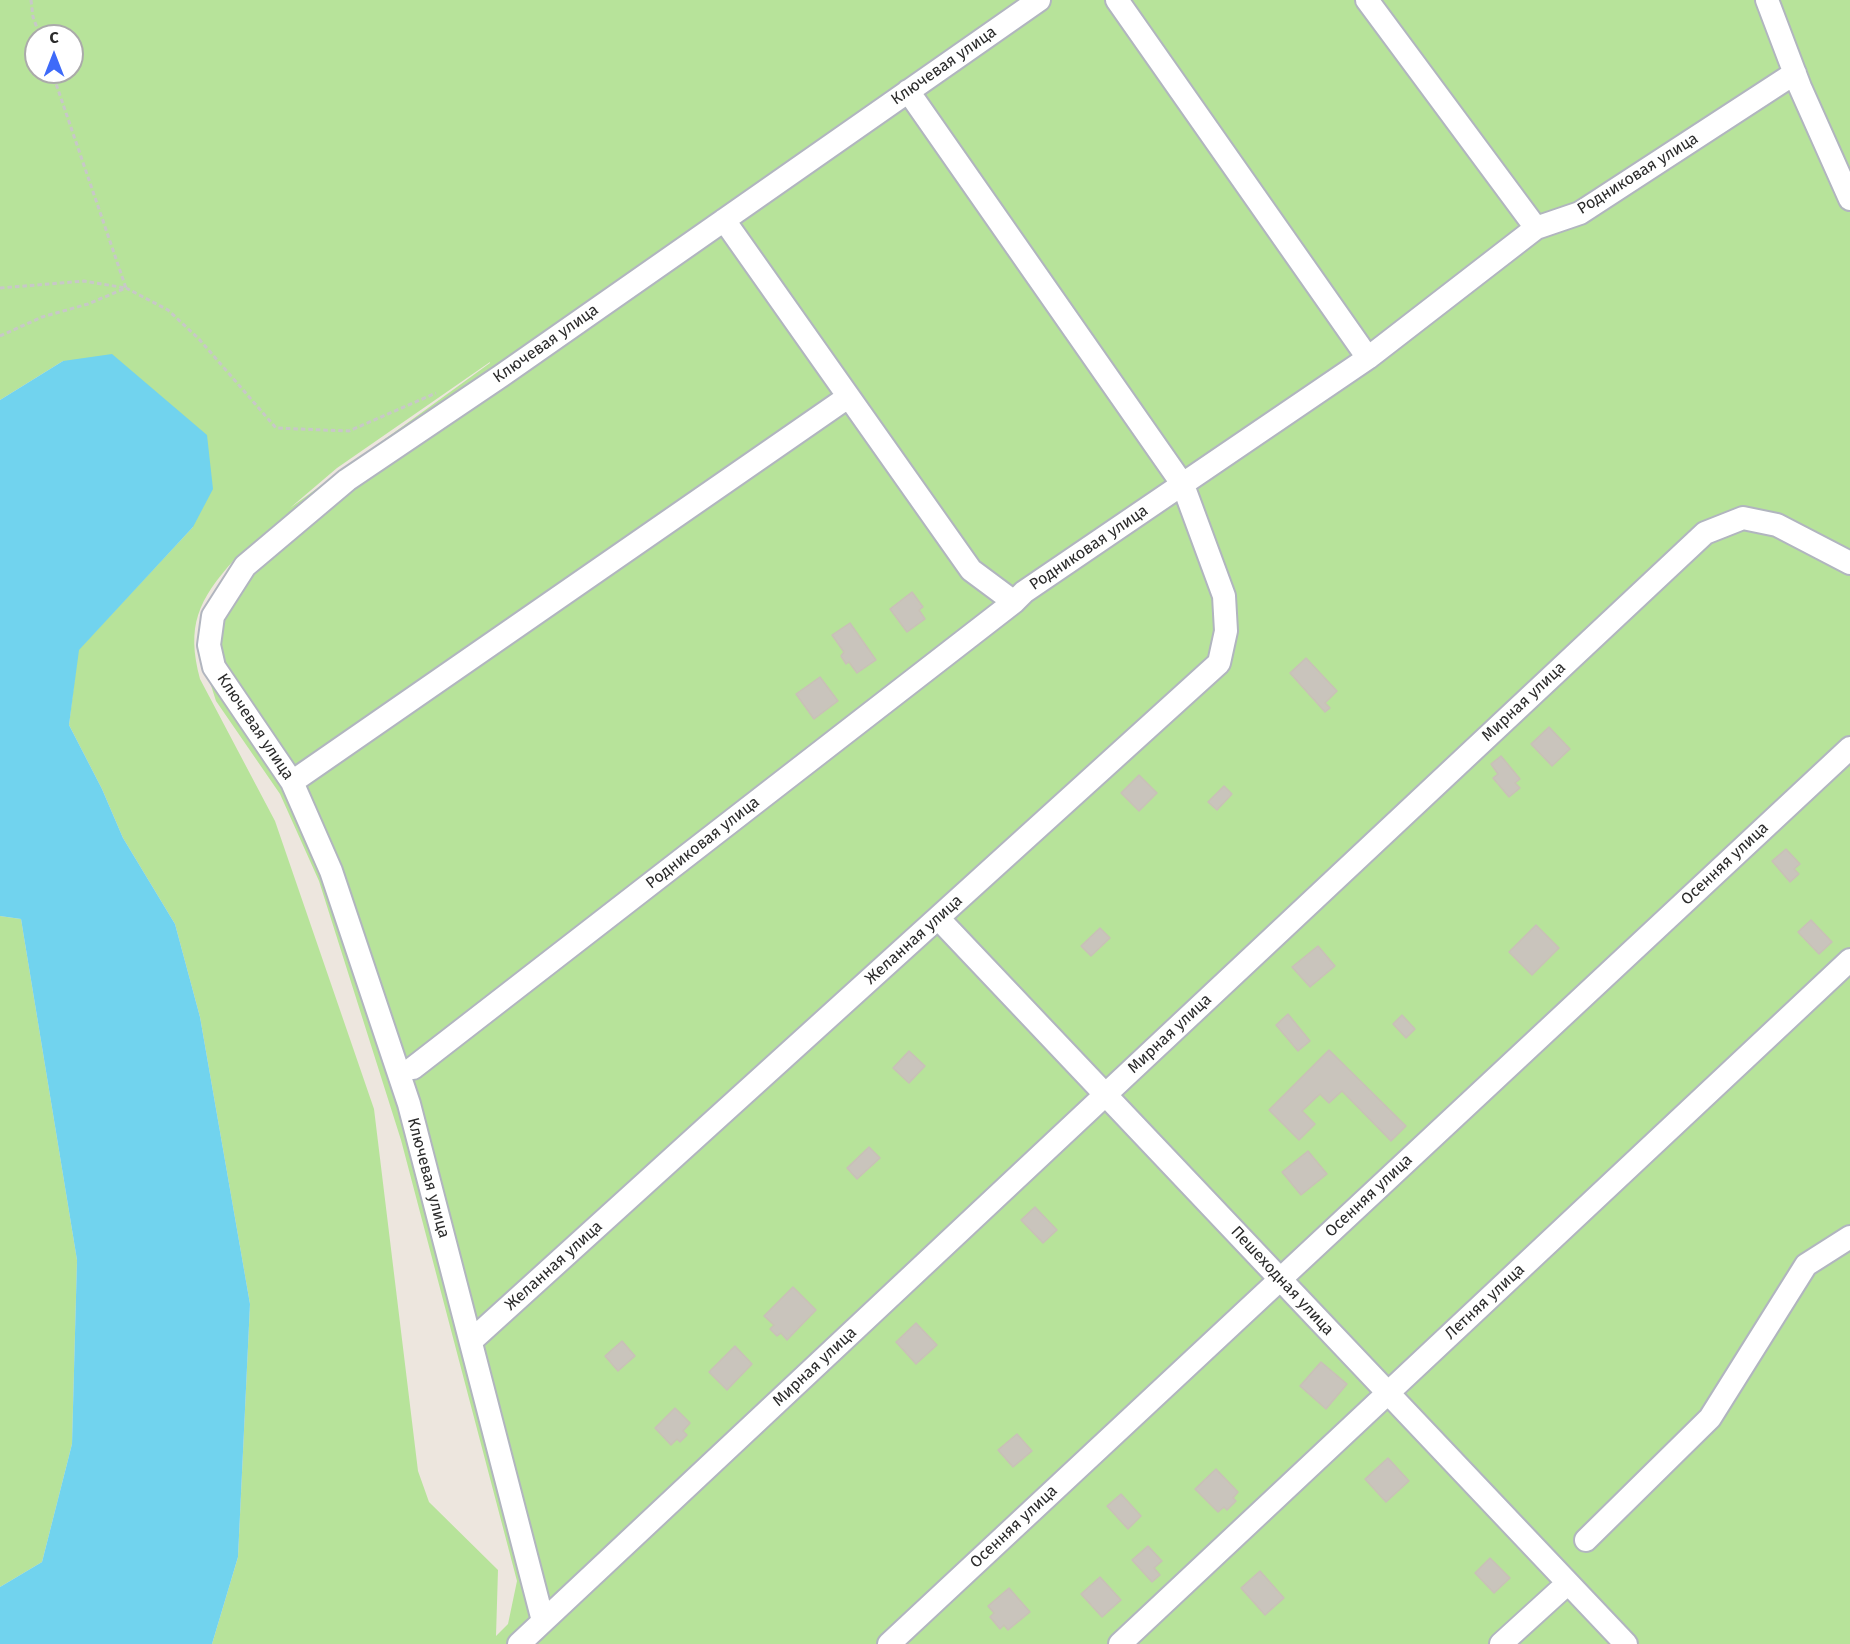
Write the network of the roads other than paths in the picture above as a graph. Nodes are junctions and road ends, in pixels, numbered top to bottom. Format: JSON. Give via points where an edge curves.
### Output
{"nodes":[{"id":1,"x":1039,"y":0,"type":"edge"},
{"id":2,"x":1117,"y":0,"type":"edge"},
{"id":3,"x":1367,"y":0,"type":"edge"},
{"id":4,"x":1767,"y":0,"type":"edge"},
{"id":5,"x":1795,"y":73,"type":"junction"},
{"id":6,"x":908,"y":91,"type":"junction"},
{"id":7,"x":1850,"y":199,"type":"edge"},
{"id":8,"x":724,"y":220,"type":"junction"},
{"id":9,"x":1536,"y":228,"type":"junction"},
{"id":10,"x":1368,"y":358,"type":"junction"},
{"id":11,"x":848,"y":397,"type":"junction"},
{"id":12,"x":1183,"y":485,"type":"junction"},
{"id":13,"x":1850,"y":563,"type":"edge"},
{"id":14,"x":1014,"y":602,"type":"junction"},
{"id":15,"x":1850,"y":748,"type":"edge"},
{"id":16,"x":292,"y":782,"type":"junction"},
{"id":17,"x":938,"y":918,"type":"junction"},
{"id":18,"x":1850,"y":960,"type":"edge"},
{"id":19,"x":413,"y":1068,"type":"dead end"},
{"id":20,"x":1105,"y":1095,"type":"junction"},
{"id":21,"x":1850,"y":1237,"type":"edge"},
{"id":22,"x":1280,"y":1279,"type":"junction"},
{"id":23,"x":471,"y":1341,"type":"junction"},
{"id":24,"x":1388,"y":1393,"type":"junction"},
{"id":25,"x":1586,"y":1540,"type":"dead end"},
{"id":26,"x":1568,"y":1583,"type":"junction"},
{"id":27,"x":543,"y":1621,"type":"junction"},
{"id":28,"x":519,"y":1644,"type":"edge"},
{"id":29,"x":889,"y":1644,"type":"edge"},
{"id":30,"x":1120,"y":1644,"type":"edge"},
{"id":31,"x":1501,"y":1644,"type":"edge"},
{"id":32,"x":1626,"y":1644,"type":"edge"}],
"edges":[{"from":1,"to":6,"type":"street","name":"Ключевая улица"},
{"from":2,"to":10,"type":"street"},
{"from":3,"to":9,"type":"street"},
{"from":4,"to":5,"type":"street"},
{"from":5,"to":7,"type":"street"},
{"from":5,"to":9,"type":"street","name":"Родниковая улица","via":[[1580,213]]},
{"from":6,"to":8,"type":"street","name":"Ключевая улица"},
{"from":6,"to":12,"type":"street","name":"Желанная улица"},
{"from":8,"to":11,"type":"street"},
{"from":8,"to":16,"type":"street","name":"Ключевая улица","via":[[347,480],[245,566],[213,616],[209,645],[214,667]]},
{"from":9,"to":10,"type":"street","name":"Родниковая улица"},
{"from":10,"to":12,"type":"street","name":"Родниковая улица"},
{"from":11,"to":14,"type":"street","via":[[970,570]]},
{"from":11,"to":16,"type":"street"},
{"from":12,"to":14,"type":"street","name":"Родниковая улица"},
{"from":12,"to":17,"type":"street","name":"Желанная улица","via":[[1224,596],[1226,631],[1219,663]]},
{"from":13,"to":20,"type":"street","name":"Мирная улица","via":[[1777,525],[1743,518],[1705,533]]},
{"from":14,"to":19,"type":"street","name":"Родниковая улица"},
{"from":15,"to":22,"type":"street","name":"Осенняя улица"},
{"from":16,"to":23,"type":"street","name":"Ключевая улица","via":[[331,871],[409,1104]]},
{"from":17,"to":20,"type":"street","name":"Пешеходная улица"},
{"from":17,"to":23,"type":"street","name":"Желанная улица"},
{"from":18,"to":24,"type":"street","name":"Летняя улица"},
{"from":20,"to":22,"type":"street","name":"Пешеходная улица"},
{"from":20,"to":27,"type":"street","name":"Мирная улица"},
{"from":21,"to":25,"type":"street","via":[[1806,1265],[1710,1418]]},
{"from":22,"to":24,"type":"street","name":"Пешеходная улица"},
{"from":22,"to":29,"type":"street","name":"Осенняя улица"},
{"from":23,"to":27,"type":"street","name":"Ключевая улица"},
{"from":24,"to":26,"type":"street","name":"Пешеходная улица"},
{"from":24,"to":30,"type":"street","name":"Летняя улица"},
{"from":26,"to":31,"type":"street"},
{"from":26,"to":32,"type":"street","name":"Пешеходная улица"},
{"from":27,"to":28,"type":"street","name":"Мирная улица"}]}
